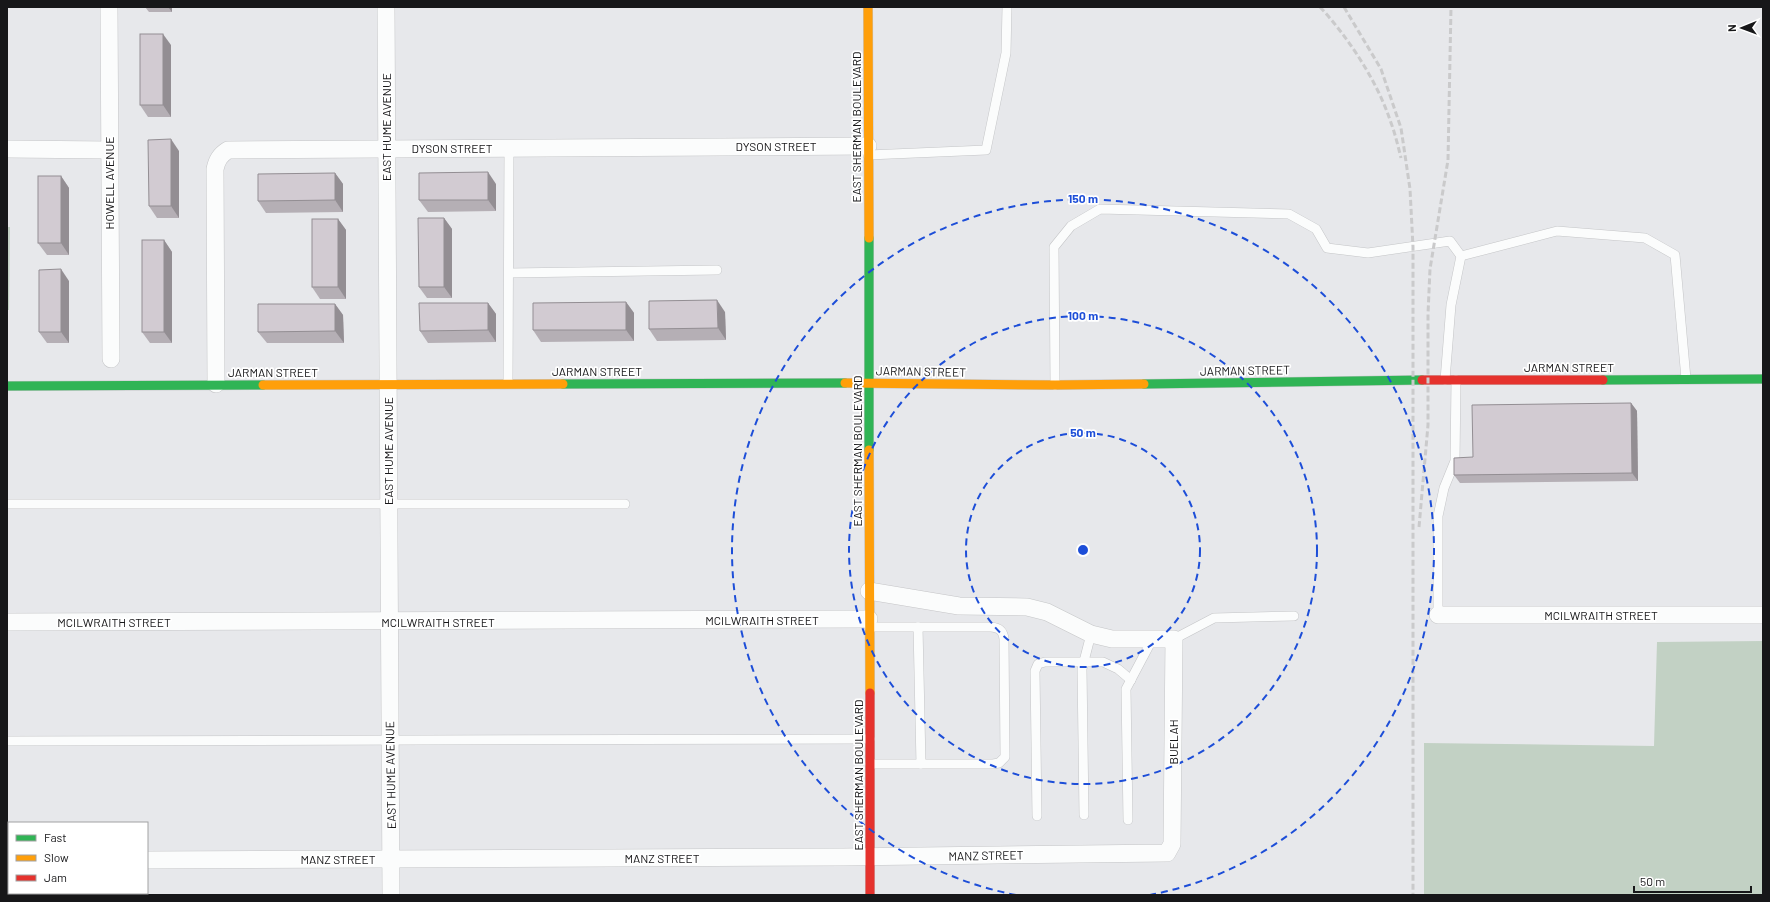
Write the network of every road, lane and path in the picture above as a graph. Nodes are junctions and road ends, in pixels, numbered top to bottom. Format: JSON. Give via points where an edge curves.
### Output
{"nodes":[{"id":1,"x":109,"y":7,"type":"edge"},
{"id":2,"x":386,"y":7,"type":"edge"},
{"id":3,"x":868,"y":7,"type":"edge"},
{"id":4,"x":1007,"y":7,"type":"edge"},
{"id":5,"x":386,"y":148,"type":"junction"},
{"id":6,"x":509,"y":148,"type":"junction"},
{"id":7,"x":7,"y":149,"type":"edge"},
{"id":8,"x":109,"y":150,"type":"junction"},
{"id":9,"x":868,"y":151,"type":"junction"},
{"id":10,"x":1461,"y":256,"type":"junction"},
{"id":11,"x":717,"y":270,"type":"dead end"},
{"id":12,"x":509,"y":273,"type":"junction"},
{"id":13,"x":110,"y":359,"type":"dead end"},
{"id":14,"x":1686,"y":379,"type":"junction"},
{"id":15,"x":1763,"y":379,"type":"edge"},
{"id":16,"x":1445,"y":380,"type":"junction"},
{"id":17,"x":1456,"y":380,"type":"junction"},
{"id":18,"x":508,"y":383,"type":"junction"},
{"id":19,"x":868,"y":383,"type":"junction"},
{"id":20,"x":216,"y":384,"type":"junction"},
{"id":21,"x":387,"y":384,"type":"junction"},
{"id":22,"x":1055,"y":385,"type":"junction"},
{"id":23,"x":7,"y":386,"type":"edge"},
{"id":24,"x":7,"y":504,"type":"edge"},
{"id":25,"x":625,"y":504,"type":"dead end"},
{"id":26,"x":388,"y":505,"type":"junction"},
{"id":27,"x":869,"y":591,"type":"junction"},
{"id":28,"x":1438,"y":615,"type":"joint"},
{"id":29,"x":1763,"y":615,"type":"edge"},
{"id":30,"x":1294,"y":616,"type":"dead end"},
{"id":31,"x":7,"y":622,"type":"edge"},
{"id":32,"x":388,"y":622,"type":"junction"},
{"id":33,"x":869,"y":623,"type":"junction"},
{"id":34,"x":918,"y":627,"type":"junction"},
{"id":35,"x":1091,"y":634,"type":"junction"},
{"id":36,"x":1174,"y":639,"type":"junction"},
{"id":37,"x":1152,"y":640,"type":"junction"},
{"id":38,"x":1084,"y":661,"type":"junction"},
{"id":39,"x":1131,"y":680,"type":"junction"},
{"id":40,"x":870,"y":739,"type":"junction"},
{"id":41,"x":7,"y":741,"type":"edge"},
{"id":42,"x":390,"y":741,"type":"junction"},
{"id":43,"x":870,"y":764,"type":"junction"},
{"id":44,"x":921,"y":764,"type":"junction"},
{"id":45,"x":1084,"y":815,"type":"dead end"},
{"id":46,"x":1037,"y":816,"type":"dead end"},
{"id":47,"x":1128,"y":820,"type":"dead end"},
{"id":48,"x":1172,"y":844,"type":"joint"},
{"id":49,"x":870,"y":857,"type":"junction"},
{"id":50,"x":390,"y":858,"type":"junction"},
{"id":51,"x":148,"y":860,"type":"edge"},
{"id":52,"x":391,"y":895,"type":"edge"},
{"id":53,"x":870,"y":895,"type":"edge"}],
"edges":[{"from":1,"to":8,"type":"street","name":"HOWELL AVENUE"},
{"from":2,"to":5,"type":"street","name":"EAST HUME AVENUE"},
{"from":3,"to":9,"type":"street","name":"EAST SHERMAN BOULEVARD"},
{"from":4,"to":9,"type":"lane","via":[[1006,53],[986,150]]},
{"from":5,"to":6,"type":"street","name":"DYSON STREET"},
{"from":5,"to":20,"type":"street","name":"DYSON STREET","via":[[234,149],[222,153],[215,169]]},
{"from":5,"to":21,"type":"street","name":"EAST HUME AVENUE"},
{"from":6,"to":9,"type":"street","name":"DYSON STREET"},
{"from":6,"to":12,"type":"lane"},
{"from":7,"to":8,"type":"street"},
{"from":8,"to":13,"type":"street","name":"HOWELL AVENUE"},
{"from":9,"to":19,"type":"street","name":"EAST SHERMAN BOULEVARD"},
{"from":10,"to":14,"type":"lane","via":[[1557,231],[1645,238],[1675,254]]},
{"from":10,"to":16,"type":"lane","via":[[1451,305]]},
{"from":10,"to":22,"type":"lane","via":[[1450,241],[1368,253],[1327,248],[1316,229],[1289,214],[1100,209],[1071,226],[1054,247]]},
{"from":11,"to":12,"type":"lane"},
{"from":12,"to":18,"type":"lane"},
{"from":14,"to":15,"type":"street","name":"JARMAN STREET"},
{"from":14,"to":17,"type":"street","name":"JARMAN STREET"},
{"from":16,"to":17,"type":"street","name":"JARMAN STREET"},
{"from":16,"to":22,"type":"street","name":"JARMAN STREET"},
{"from":17,"to":28,"type":"lane","via":[[1455,461],[1444,488],[1438,516]]},
{"from":18,"to":19,"type":"street","name":"JARMAN STREET"},
{"from":18,"to":21,"type":"street","name":"JARMAN STREET"},
{"from":19,"to":22,"type":"street","name":"JARMAN STREET"},
{"from":19,"to":27,"type":"street","name":"EAST SHERMAN BOULEVARD"},
{"from":20,"to":21,"type":"street","name":"JARMAN STREET"},
{"from":20,"to":23,"type":"street","name":"JARMAN STREET"},
{"from":21,"to":26,"type":"street","name":"EAST HUME AVENUE"},
{"from":24,"to":26,"type":"lane"},
{"from":25,"to":26,"type":"lane"},
{"from":26,"to":32,"type":"street","name":"EAST HUME AVENUE"},
{"from":27,"to":33,"type":"street","name":"EAST SHERMAN BOULEVARD"},
{"from":27,"to":35,"type":"street","via":[[959,606],[1027,608],[1047,612]]},
{"from":28,"to":29,"type":"street","name":"MCILWRAITH STREET"},
{"from":30,"to":36,"type":"lane","via":[[1214,618]]},
{"from":31,"to":32,"type":"street","name":"MCILWRAITH STREET"},
{"from":32,"to":33,"type":"street","name":"MCILWRAITH STREET"},
{"from":32,"to":42,"type":"street","name":"EAST HUME AVENUE"},
{"from":33,"to":34,"type":"lane"},
{"from":33,"to":40,"type":"street","name":"EAST SHERMAN BOULEVARD"},
{"from":34,"to":44,"type":"lane"},
{"from":34,"to":44,"type":"lane","via":[[991,627],[999,628],[1004,633],[1005,757],[999,763]]},
{"from":35,"to":37,"type":"street","via":[[1112,640]]},
{"from":35,"to":38,"type":"lane"},
{"from":36,"to":37,"type":"street"},
{"from":36,"to":48,"type":"street","name":"BUELAH"},
{"from":37,"to":39,"type":"lane"},
{"from":38,"to":39,"type":"lane","via":[[1104,662]]},
{"from":38,"to":45,"type":"lane"},
{"from":38,"to":46,"type":"lane","via":[[1046,662],[1038,664],[1035,671]]},
{"from":39,"to":47,"type":"lane","via":[[1126,688]]},
{"from":40,"to":42,"type":"lane"},
{"from":40,"to":43,"type":"street","name":"EAST SHERMAN BOULEVARD"},
{"from":41,"to":42,"type":"lane"},
{"from":42,"to":50,"type":"street","name":"EAST HUME AVENUE"},
{"from":43,"to":44,"type":"lane"},
{"from":43,"to":49,"type":"street","name":"EAST SHERMAN BOULEVARD"},
{"from":48,"to":49,"type":"street","name":"MANZ STREET","via":[[1167,853]]},
{"from":49,"to":50,"type":"street","name":"MANZ STREET"},
{"from":49,"to":53,"type":"street","name":"EAST SHERMAN BOULEVARD"},
{"from":50,"to":51,"type":"street","name":"MANZ STREET"},
{"from":50,"to":52,"type":"street","name":"EAST HUME AVENUE"}]}
